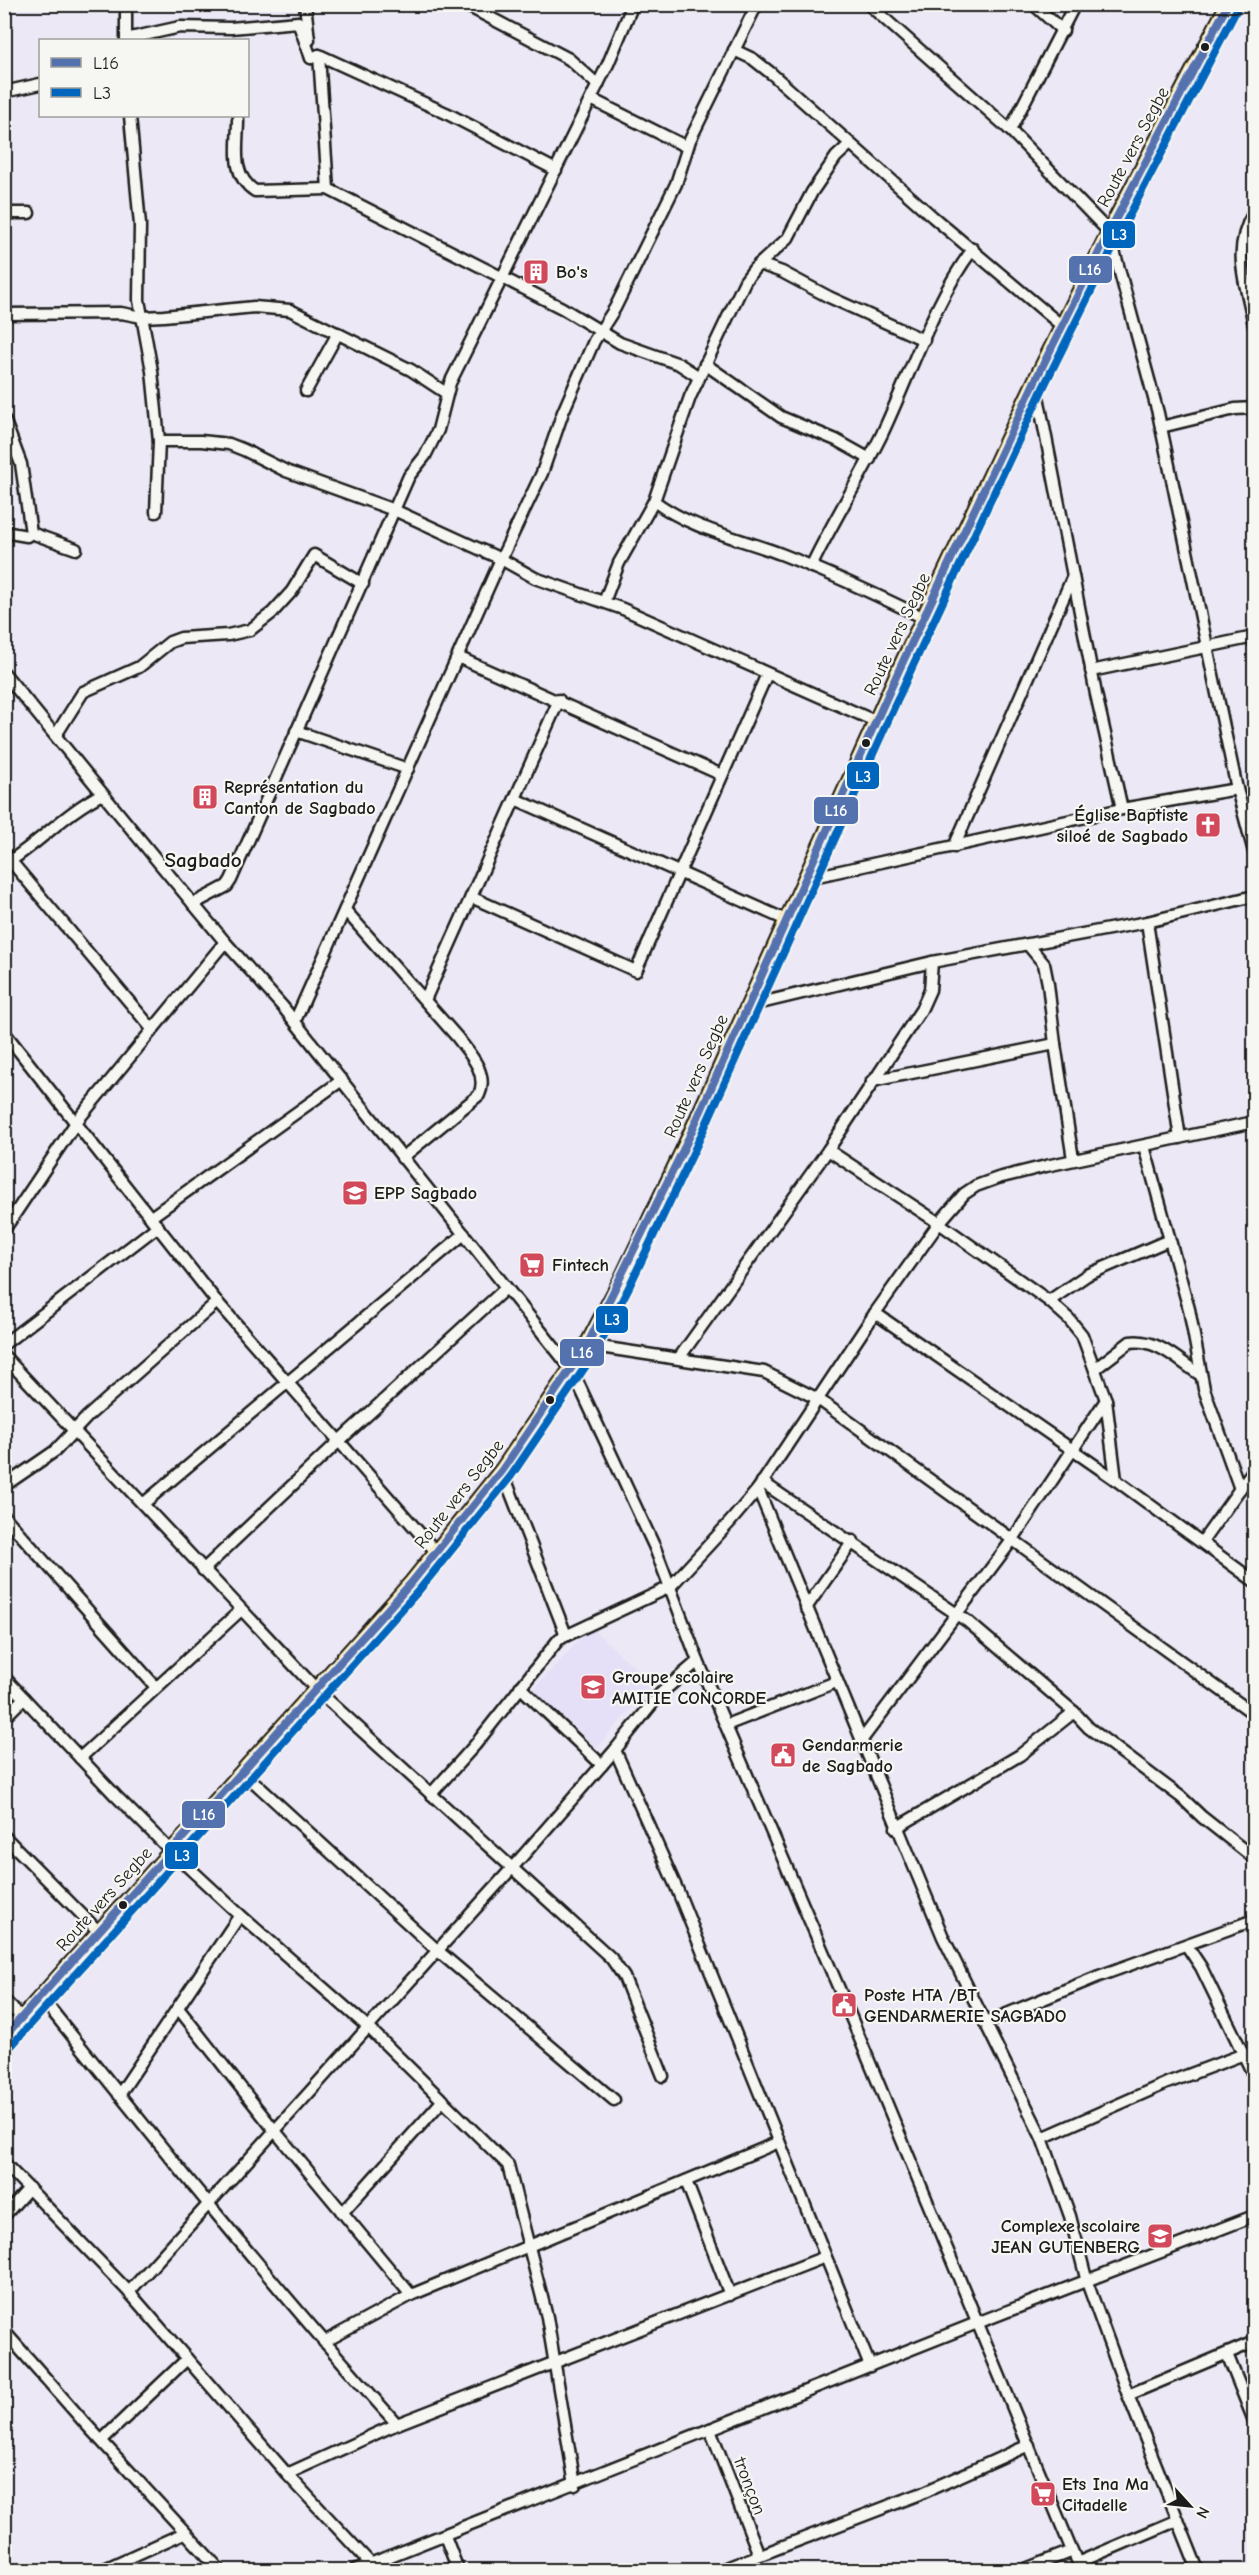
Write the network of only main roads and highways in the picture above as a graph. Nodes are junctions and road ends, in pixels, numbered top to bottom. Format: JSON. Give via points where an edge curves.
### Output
{"nodes":[{"id":1,"x":1228,"y":4,"type":"edge"},
{"id":2,"x":4,"y":2038,"type":"edge"}],
"edges":[{"from":1,"to":2,"type":"main road","name":"Route vers Segbe","via":[[1108,231],[1035,381],[630,1262],[572,1370],[502,1470],[437,1552]]}]}
